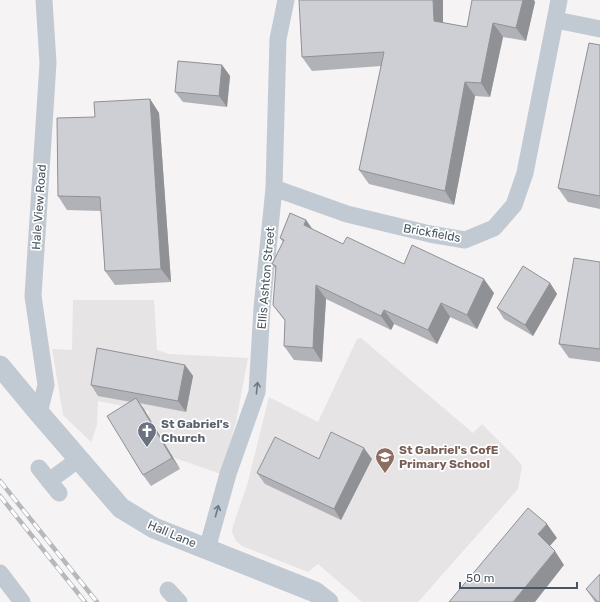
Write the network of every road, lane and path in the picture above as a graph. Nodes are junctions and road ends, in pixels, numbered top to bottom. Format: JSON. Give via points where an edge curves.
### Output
{"nodes":[{"id":1,"x":44,"y":0,"type":"edge"},
{"id":2,"x":286,"y":0,"type":"edge"},
{"id":3,"x":559,"y":0,"type":"edge"},
{"id":4,"x":556,"y":20,"type":"junction"},
{"id":5,"x":600,"y":29,"type":"edge"},
{"id":6,"x":274,"y":188,"type":"junction"},
{"id":7,"x":0,"y":366,"type":"edge"},
{"id":8,"x":39,"y":413,"type":"junction"},
{"id":9,"x":79,"y":459,"type":"junction"},
{"id":10,"x":49,"y":481,"type":"dead end"},
{"id":11,"x":207,"y":548,"type":"junction"},
{"id":12,"x":0,"y":573,"type":"edge"},
{"id":13,"x":22,"y":602,"type":"edge"},
{"id":14,"x":328,"y":602,"type":"edge"}],
"edges":[{"from":1,"to":8,"type":"street","name":"Hale View Road","via":[[48,63],[33,296],[46,385]]},
{"from":2,"to":6,"type":"street","name":"Ellis Ashton Street","via":[[278,39]]},
{"from":3,"to":4,"type":"street","name":"Brickfields"},
{"from":4,"to":5,"type":"street"},
{"from":4,"to":6,"type":"street","name":"Brickfields","via":[[525,173],[514,205],[494,228],[465,240],[430,234],[347,214]]},
{"from":11,"to":6,"type":"street","name":"Ellis Ashton Street","one_way":true,"via":[[228,474],[257,392]]},
{"from":7,"to":8,"type":"street","name":"Hall Lane"},
{"from":8,"to":9,"type":"street","name":"Hall Lane"},
{"from":9,"to":10,"type":"street"},
{"from":9,"to":11,"type":"street","name":"Hall Lane","via":[[122,508],[154,528]]},
{"from":11,"to":14,"type":"street","name":"Hall Lane","via":[[315,592]]},
{"from":12,"to":13,"type":"street"}]}
